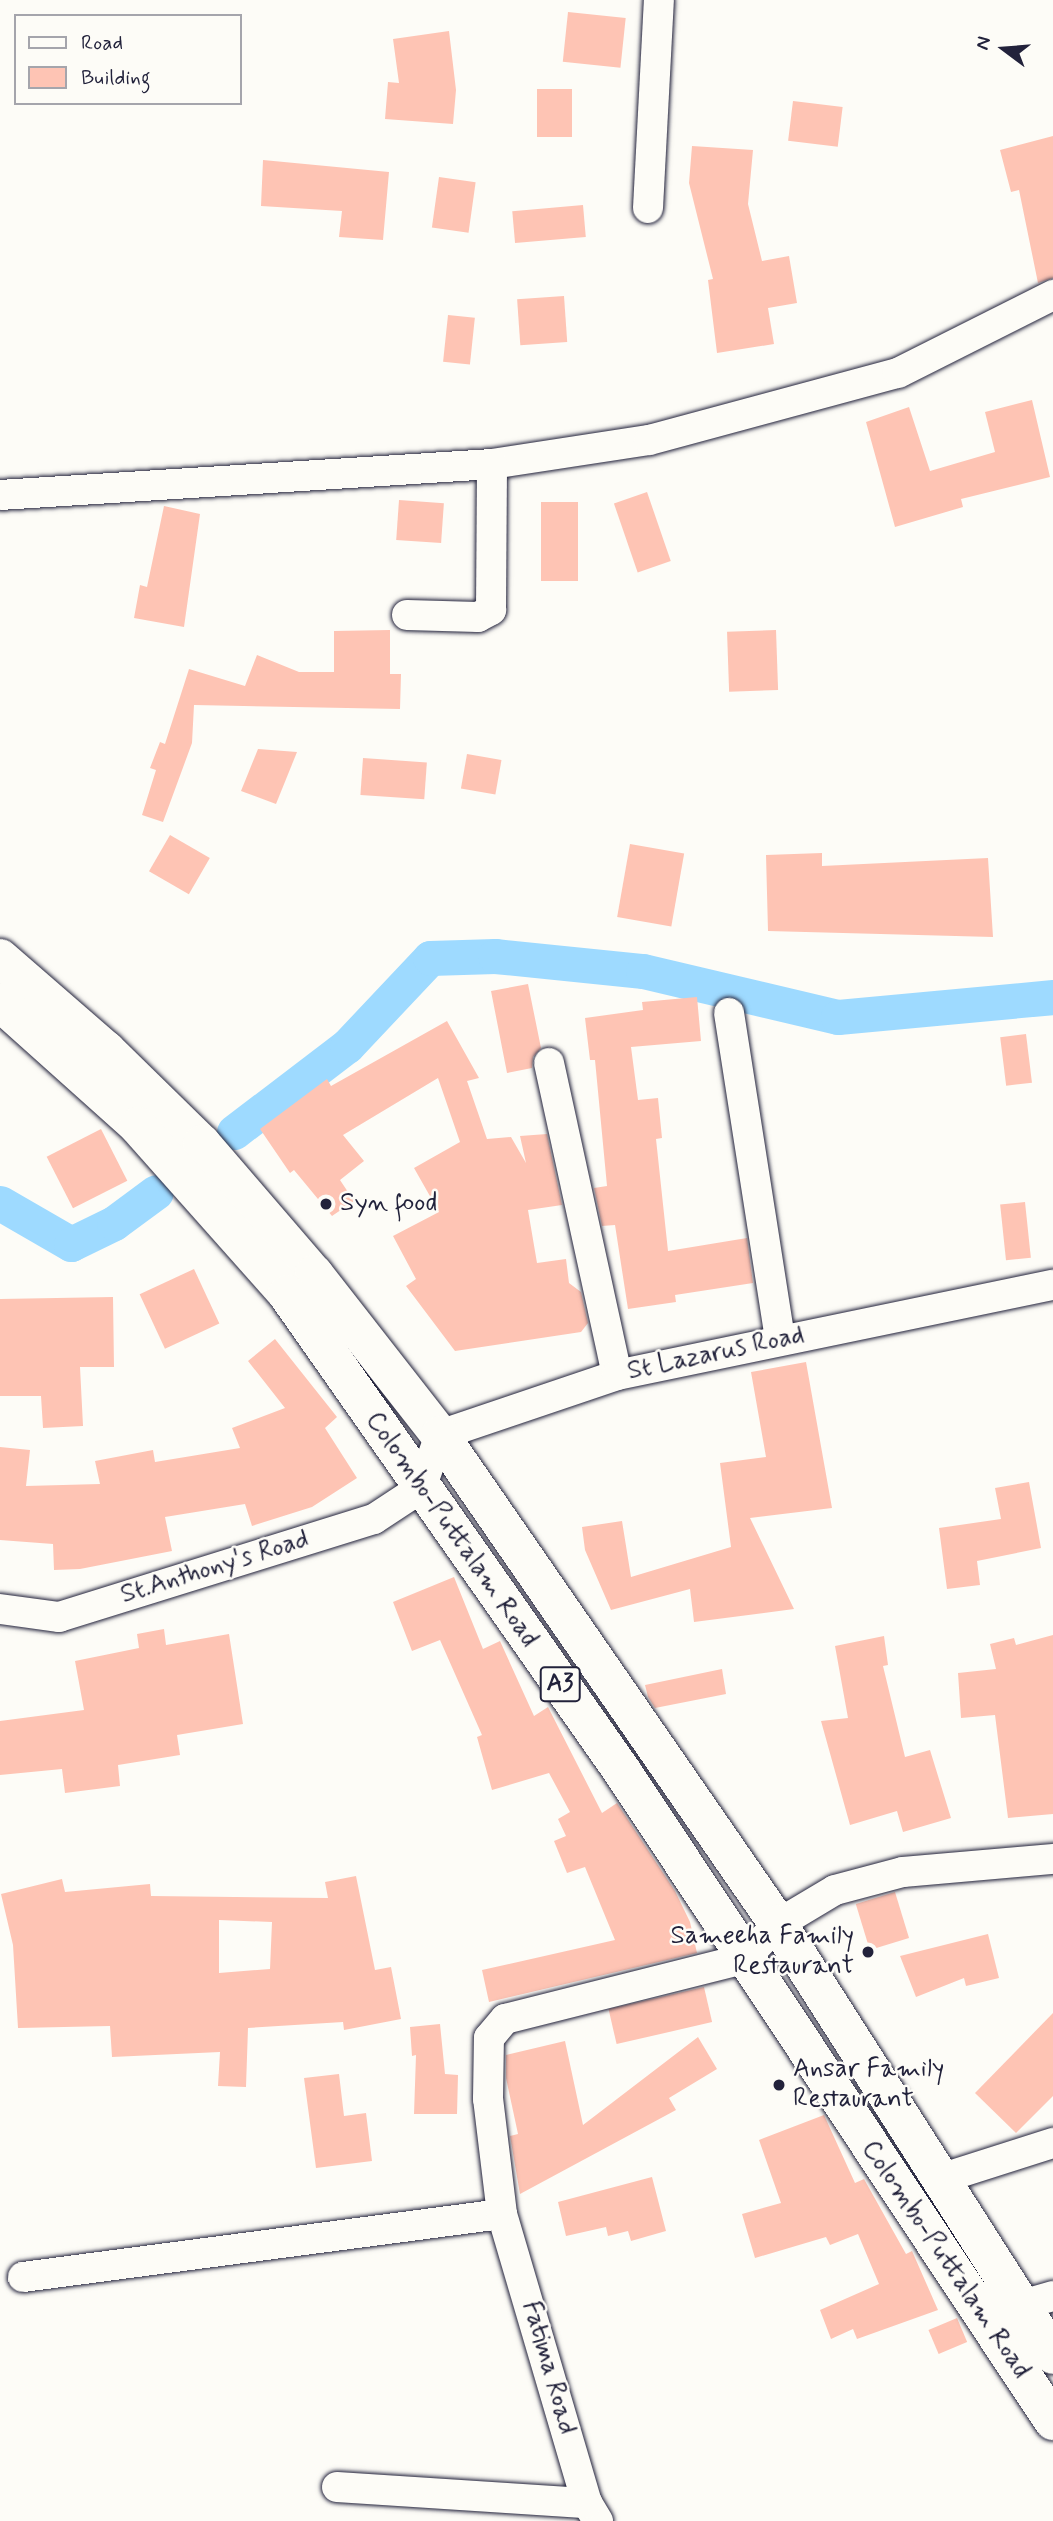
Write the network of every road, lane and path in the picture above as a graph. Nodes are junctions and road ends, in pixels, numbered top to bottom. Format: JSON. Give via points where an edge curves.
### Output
{"nodes":[{"id":1,"x":659,"y":0,"type":"edge"},
{"id":2,"x":648,"y":208,"type":"dead end"},
{"id":3,"x":1053,"y":295,"type":"edge"},
{"id":4,"x":492,"y":464,"type":"junction"},
{"id":5,"x":0,"y":495,"type":"edge"},
{"id":6,"x":407,"y":615,"type":"dead end"},
{"id":7,"x":0,"y":958,"type":"edge"},
{"id":8,"x":0,"y":1002,"type":"edge"},
{"id":9,"x":729,"y":1013,"type":"dead end"},
{"id":10,"x":549,"y":1063,"type":"dead end"},
{"id":11,"x":1053,"y":1285,"type":"edge"},
{"id":12,"x":780,"y":1339,"type":"junction"},
{"id":13,"x":617,"y":1375,"type":"junction"},
{"id":14,"x":440,"y":1435,"type":"junction"},
{"id":15,"x":421,"y":1488,"type":"junction"},
{"id":16,"x":0,"y":1609,"type":"edge"},
{"id":17,"x":1053,"y":1859,"type":"edge"},
{"id":18,"x":778,"y":1924,"type":"junction"},
{"id":19,"x":744,"y":1959,"type":"junction"},
{"id":20,"x":1053,"y":2143,"type":"edge"},
{"id":21,"x":940,"y":2179,"type":"junction"},
{"id":22,"x":502,"y":2214,"type":"junction"},
{"id":23,"x":23,"y":2277,"type":"dead end"},
{"id":24,"x":1019,"y":2306,"type":"edge"},
{"id":25,"x":1053,"y":2355,"type":"edge"},
{"id":26,"x":1053,"y":2421,"type":"edge"},
{"id":27,"x":337,"y":2487,"type":"dead end"},
{"id":28,"x":592,"y":2512,"type":"edge"}],
"edges":[{"from":1,"to":2,"type":"street"},
{"from":3,"to":4,"type":"street","via":[[898,373],[649,440]]},
{"from":4,"to":5,"type":"street"},
{"from":4,"to":6,"type":"street","via":[[491,610],[478,617]]},
{"from":7,"to":14,"type":"highway","name":"Colombo-Puttalam Road","number":"A3","via":[[106,1050],[202,1144],[314,1274]]},
{"from":8,"to":15,"type":"highway","name":"Colombo-Puttalam Road","number":"A3","via":[[138,1126],[228,1224],[288,1294]]},
{"from":9,"to":12,"type":"street"},
{"from":10,"to":13,"type":"street"},
{"from":11,"to":12,"type":"street","name":"St Lazarus Road"},
{"from":12,"to":13,"type":"street","name":"St Lazarus Road"},
{"from":13,"to":14,"type":"street","name":"St Lazarus Road"},
{"from":14,"to":15,"type":"street"},
{"from":14,"to":18,"type":"highway","name":"Colombo-Puttalam Road","number":"A3"},
{"from":15,"to":16,"type":"street","name":"St.Anthony's Road","via":[[374,1519],[59,1617]]},
{"from":15,"to":19,"type":"highway","name":"Colombo-Puttalam Road","number":"A3","via":[[622,1771]]},
{"from":17,"to":18,"type":"street","via":[[903,1872],[835,1890]]},
{"from":18,"to":19,"type":"street"},
{"from":18,"to":21,"type":"highway","name":"Colombo-Puttalam Road","number":"A3"},
{"from":19,"to":22,"type":"street","name":"Fatima Road","via":[[505,2020],[489,2038],[488,2099]]},
{"from":19,"to":24,"type":"highway","name":"Colombo-Puttalam Road","number":"A3"},
{"from":20,"to":21,"type":"street"},
{"from":21,"to":24,"type":"highway","name":"Colombo-Puttalam Road","number":"A3"},
{"from":22,"to":23,"type":"street"},
{"from":22,"to":28,"type":"street","name":"Fatima Road"},
{"from":24,"to":25,"type":"highway","name":"Colombo-Puttalam Road","number":"A3"},
{"from":24,"to":26,"type":"highway","name":"Colombo-Puttalam Road","number":"A3"},
{"from":27,"to":28,"type":"street"}]}
